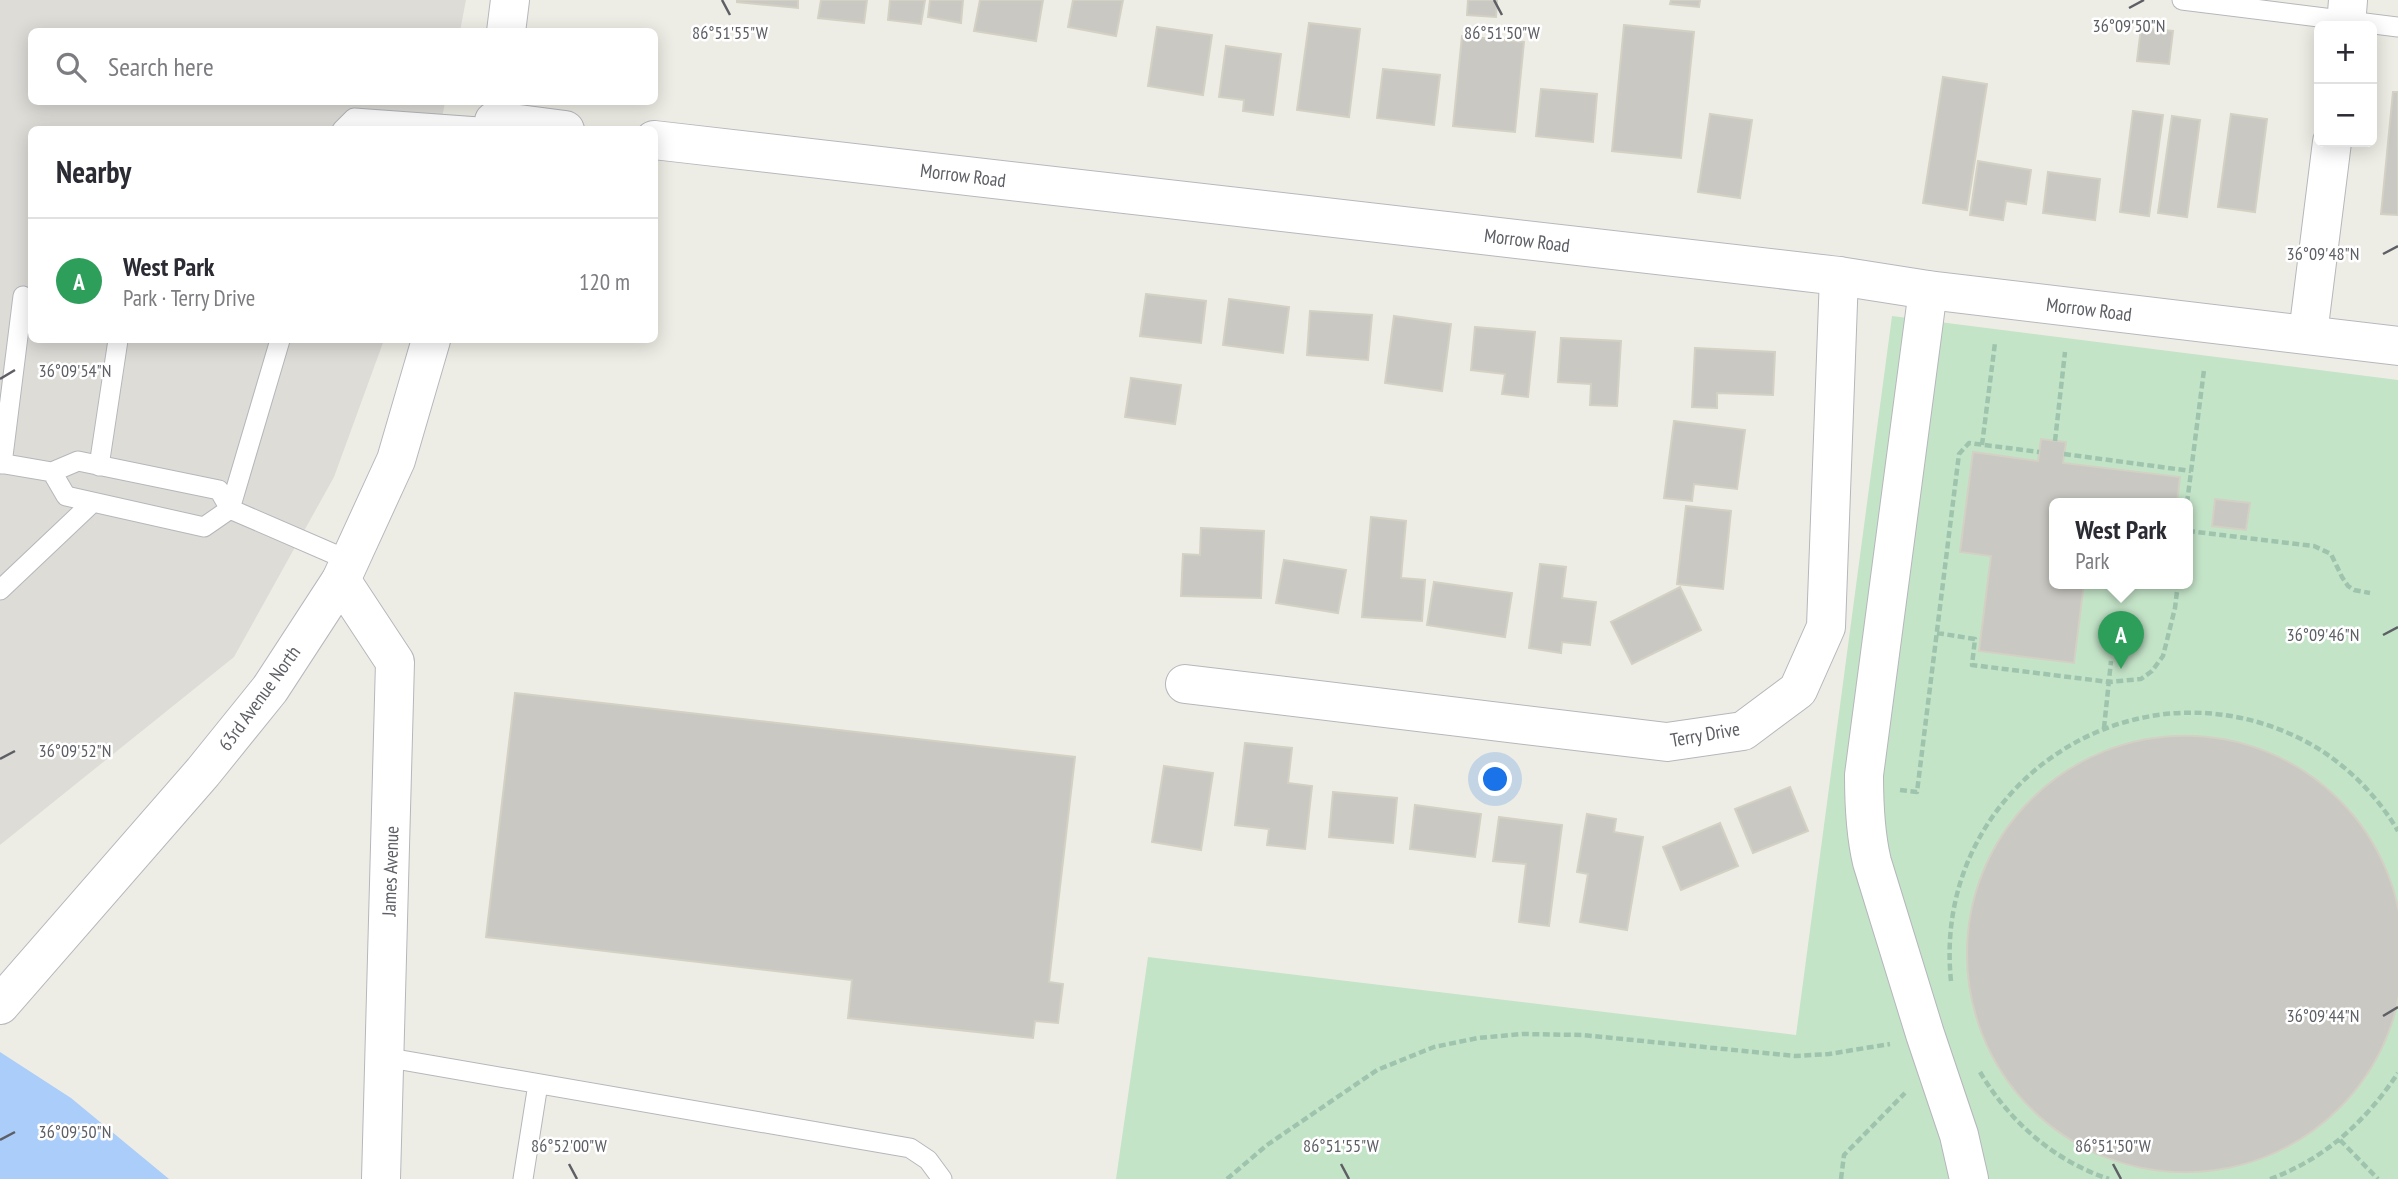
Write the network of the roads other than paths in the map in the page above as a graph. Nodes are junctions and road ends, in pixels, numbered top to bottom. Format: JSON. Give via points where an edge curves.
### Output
{"nodes":[{"id":1,"x":510,"y":0,"type":"edge"},
{"id":2,"x":2182,"y":0,"type":"edge"},
{"id":3,"x":2347,"y":16,"type":"edge"},
{"id":4,"x":2398,"y":27,"type":"edge"},
{"id":5,"x":506,"y":28,"type":"edge"},
{"id":6,"x":494,"y":120,"type":"edge"},
{"id":7,"x":346,"y":126,"type":"edge"},
{"id":8,"x":537,"y":126,"type":"edge"},
{"id":9,"x":658,"y":140,"type":"edge"},
{"id":10,"x":2331,"y":147,"type":"edge"},
{"id":11,"x":1839,"y":276,"type":"junction"},
{"id":12,"x":1928,"y":290,"type":"junction"},
{"id":13,"x":23,"y":296,"type":"dead end"},
{"id":14,"x":2308,"y":334,"type":"junction"},
{"id":15,"x":118,"y":343,"type":"edge"},
{"id":16,"x":279,"y":343,"type":"edge"},
{"id":17,"x":430,"y":343,"type":"edge"},
{"id":18,"x":2398,"y":346,"type":"edge"},
{"id":19,"x":1,"y":464,"type":"edge"},
{"id":20,"x":99,"y":466,"type":"junction"},
{"id":21,"x":52,"y":472,"type":"junction"},
{"id":22,"x":93,"y":502,"type":"junction"},
{"id":23,"x":230,"y":509,"type":"junction"},
{"id":24,"x":346,"y":570,"type":"junction"},
{"id":25,"x":0,"y":590,"type":"edge"},
{"id":26,"x":1185,"y":684,"type":"dead end"},
{"id":27,"x":0,"y":1005,"type":"edge"},
{"id":28,"x":384,"y":1057,"type":"junction"},
{"id":29,"x":538,"y":1084,"type":"junction"},
{"id":30,"x":381,"y":1179,"type":"edge"},
{"id":31,"x":523,"y":1179,"type":"edge"},
{"id":32,"x":942,"y":1179,"type":"edge"},
{"id":33,"x":1969,"y":1179,"type":"edge"}],
"edges":[{"from":1,"to":5,"type":"street"},
{"from":2,"to":3,"type":"lane"},
{"from":3,"to":4,"type":"lane"},
{"from":6,"to":7,"type":"lane","via":[[354,118]]},
{"from":6,"to":8,"type":"street"},
{"from":9,"to":11,"type":"street","name":"Morrow Road"},
{"from":10,"to":14,"type":"street"},
{"from":11,"to":12,"type":"street","name":"Morrow Road"},
{"from":11,"to":26,"type":"street","name":"Terry Drive","via":[[1826,627],[1798,690],[1743,731],[1667,742]]},
{"from":12,"to":14,"type":"street","name":"Morrow Road"},
{"from":12,"to":33,"type":"street","via":[[1864,775],[1864,810],[1872,862]]},
{"from":13,"to":19,"type":"lane"},
{"from":14,"to":18,"type":"street","name":"Morrow Road"},
{"from":15,"to":20,"type":"lane"},
{"from":16,"to":23,"type":"lane"},
{"from":17,"to":24,"type":"street","name":"63rd Avenue North","via":[[396,460]]},
{"from":19,"to":21,"type":"lane"},
{"from":20,"to":21,"type":"lane","via":[[78,461]]},
{"from":20,"to":23,"type":"lane","via":[[219,490]]},
{"from":21,"to":22,"type":"lane","via":[[66,496]]},
{"from":22,"to":23,"type":"lane","via":[[204,527]]},
{"from":22,"to":25,"type":"lane"},
{"from":23,"to":24,"type":"lane"},
{"from":24,"to":27,"type":"street","name":"63rd Avenue North","via":[[270,689],[204,772]]},
{"from":24,"to":28,"type":"street","name":"James Avenue","via":[[395,662]]},
{"from":28,"to":29,"type":"lane"},
{"from":28,"to":30,"type":"street","name":"James Avenue"},
{"from":29,"to":31,"type":"lane"},
{"from":29,"to":32,"type":"lane","via":[[910,1148],[928,1160]]}]}
